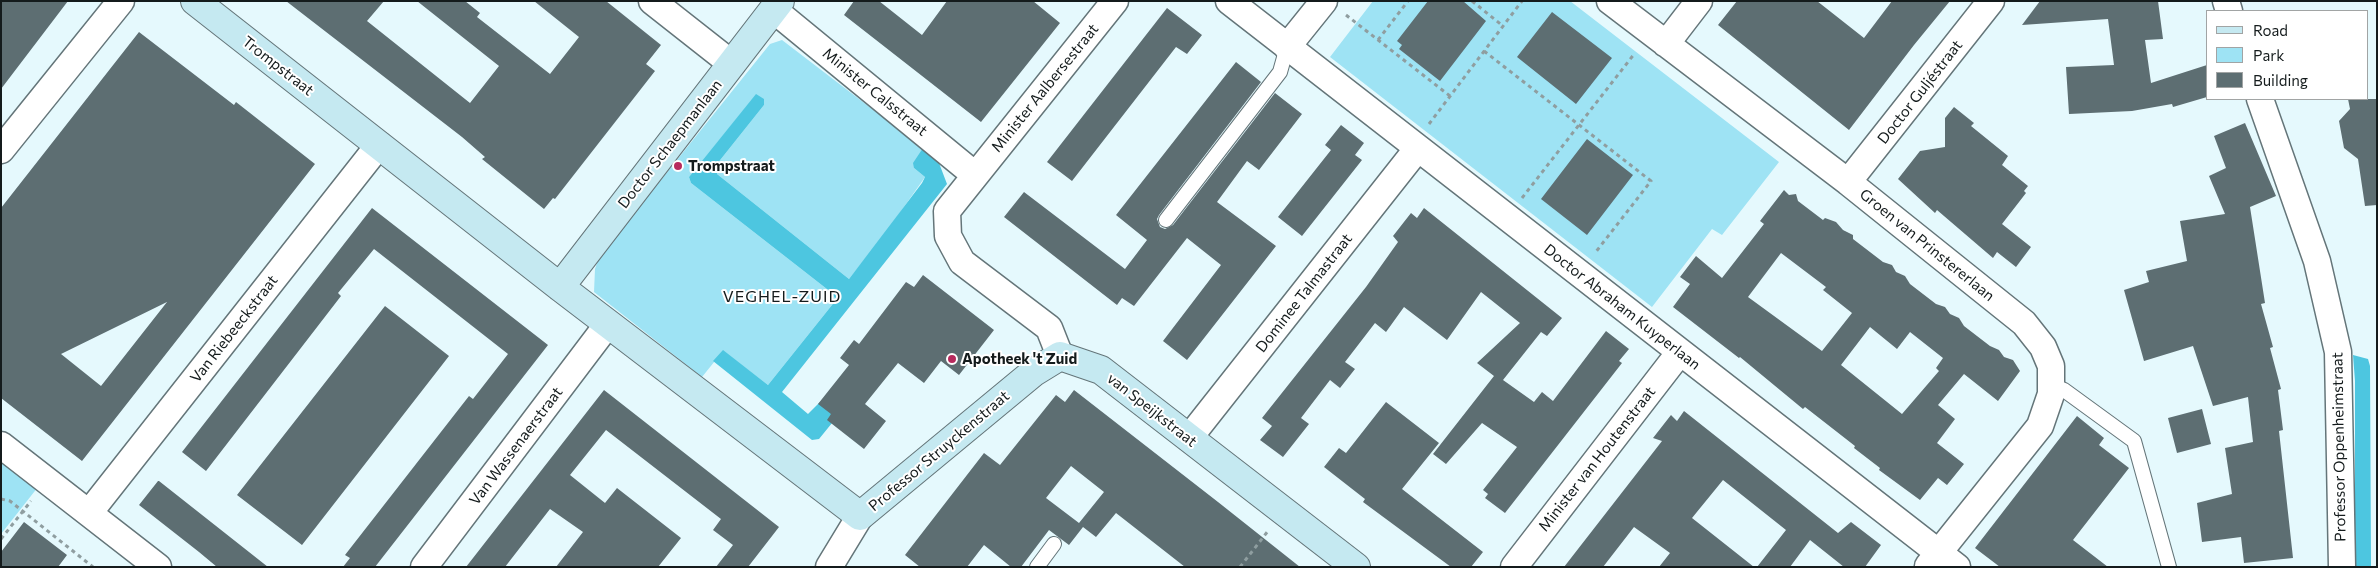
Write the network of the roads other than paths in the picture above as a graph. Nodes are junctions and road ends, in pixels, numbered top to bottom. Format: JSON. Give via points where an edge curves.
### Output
{"nodes":[{"id":1,"x":121,"y":1,"type":"edge"},
{"id":2,"x":195,"y":1,"type":"edge"},
{"id":3,"x":652,"y":1,"type":"edge"},
{"id":4,"x":1116,"y":1,"type":"edge"},
{"id":5,"x":1229,"y":1,"type":"edge"},
{"id":6,"x":1610,"y":1,"type":"edge"},
{"id":7,"x":1699,"y":1,"type":"edge"},
{"id":8,"x":1991,"y":1,"type":"edge"},
{"id":9,"x":777,"y":5,"type":"edge"},
{"id":10,"x":1333,"y":7,"type":"edge"},
{"id":11,"x":1658,"y":38,"type":"junction"},
{"id":12,"x":1288,"y":47,"type":"junction"},
{"id":13,"x":732,"y":64,"type":"junction"},
{"id":14,"x":2260,"y":100,"type":"edge"},
{"id":15,"x":379,"y":145,"type":"junction"},
{"id":16,"x":1416,"y":146,"type":"junction"},
{"id":17,"x":1,"y":150,"type":"edge"},
{"id":18,"x":975,"y":175,"type":"junction"},
{"id":19,"x":1848,"y":182,"type":"junction"},
{"id":20,"x":1166,"y":220,"type":"dead end"},
{"id":21,"x":560,"y":287,"type":"junction"},
{"id":22,"x":608,"y":324,"type":"junction"},
{"id":23,"x":1680,"y":352,"type":"junction"},
{"id":24,"x":1060,"y":356,"type":"junction"},
{"id":25,"x":2052,"y":385,"type":"junction"},
{"id":26,"x":1189,"y":438,"type":"junction"},
{"id":27,"x":1,"y":445,"type":"edge"},
{"id":28,"x":89,"y":514,"type":"junction"},
{"id":29,"x":860,"y":516,"type":"junction"},
{"id":30,"x":1054,"y":544,"type":"dead end"},
{"id":31,"x":1941,"y":562,"type":"edge"},
{"id":32,"x":835,"y":565,"type":"edge"},
{"id":33,"x":158,"y":567,"type":"edge"},
{"id":34,"x":424,"y":567,"type":"edge"},
{"id":35,"x":1036,"y":567,"type":"edge"},
{"id":36,"x":1356,"y":567,"type":"edge"},
{"id":37,"x":1514,"y":567,"type":"edge"},
{"id":38,"x":2169,"y":567,"type":"edge"},
{"id":39,"x":2342,"y":567,"type":"edge"}],
"edges":[{"from":1,"to":17,"type":"street"},
{"from":2,"to":15,"type":"street","name":"Trompstraat"},
{"from":3,"to":13,"type":"street"},
{"from":4,"to":18,"type":"street","name":"Minister Aalbersestraat"},
{"from":5,"to":12,"type":"street","name":"Doctor Abraham Kuyperlaan"},
{"from":6,"to":11,"type":"street","name":"Groen van Prinstererlaan"},
{"from":7,"to":11,"type":"street"},
{"from":8,"to":19,"type":"street","name":"Doctor Guljéstraat"},
{"from":9,"to":13,"type":"street","name":"Doctor Schaepmanlaan"},
{"from":9,"to":18,"type":"street","name":"Minister Calsstraat"},
{"from":10,"to":12,"type":"street"},
{"from":11,"to":19,"type":"street","name":"Groen van Prinstererlaan"},
{"from":12,"to":16,"type":"street","name":"Doctor Abraham Kuyperlaan"},
{"from":12,"to":20,"type":"lane","via":[[1280,72]]},
{"from":13,"to":21,"type":"street","name":"Doctor Schaepmanlaan"},
{"from":14,"to":39,"type":"street","name":"Professor Oppenheimstraat","via":[[2317,261],[2338,352]]},
{"from":15,"to":21,"type":"street","name":"Trompstraat"},
{"from":15,"to":28,"type":"street","name":"Van Riebeeckstraat"},
{"from":16,"to":23,"type":"street","name":"Doctor Abraham Kuyperlaan"},
{"from":16,"to":26,"type":"street","name":"Dominee Talmastraat"},
{"from":18,"to":24,"type":"street","via":[[947,211],[948,236],[962,262],[1049,328]]},
{"from":19,"to":25,"type":"street","name":"Groen van Prinstererlaan","via":[[2024,323],[2043,347],[2051,366]]},
{"from":21,"to":22,"type":"street","name":"Trompstraat"},
{"from":22,"to":29,"type":"street","name":"Trompstraat"},
{"from":22,"to":34,"type":"street","name":"Van Wassenaerstraat"},
{"from":23,"to":31,"type":"street","name":"Doctor Abraham Kuyperlaan"},
{"from":23,"to":37,"type":"street","name":"Minister van Houtenstraat"},
{"from":24,"to":26,"type":"street","name":"van Speijkstraat","via":[[1102,370]]},
{"from":24,"to":29,"type":"street","name":"Professor Struyckenstraat","via":[[1034,372]]},
{"from":25,"to":31,"type":"street","name":"Groen van Prinstererlaan","via":[[2040,426]]},
{"from":25,"to":38,"type":"lane","via":[[2064,390],[2134,441]]},
{"from":26,"to":36,"type":"street","name":"van Speijkstraat"},
{"from":27,"to":28,"type":"street"},
{"from":28,"to":33,"type":"street"},
{"from":29,"to":32,"type":"street","name":"Professor Struyckenstraat"},
{"from":30,"to":35,"type":"lane"}]}
